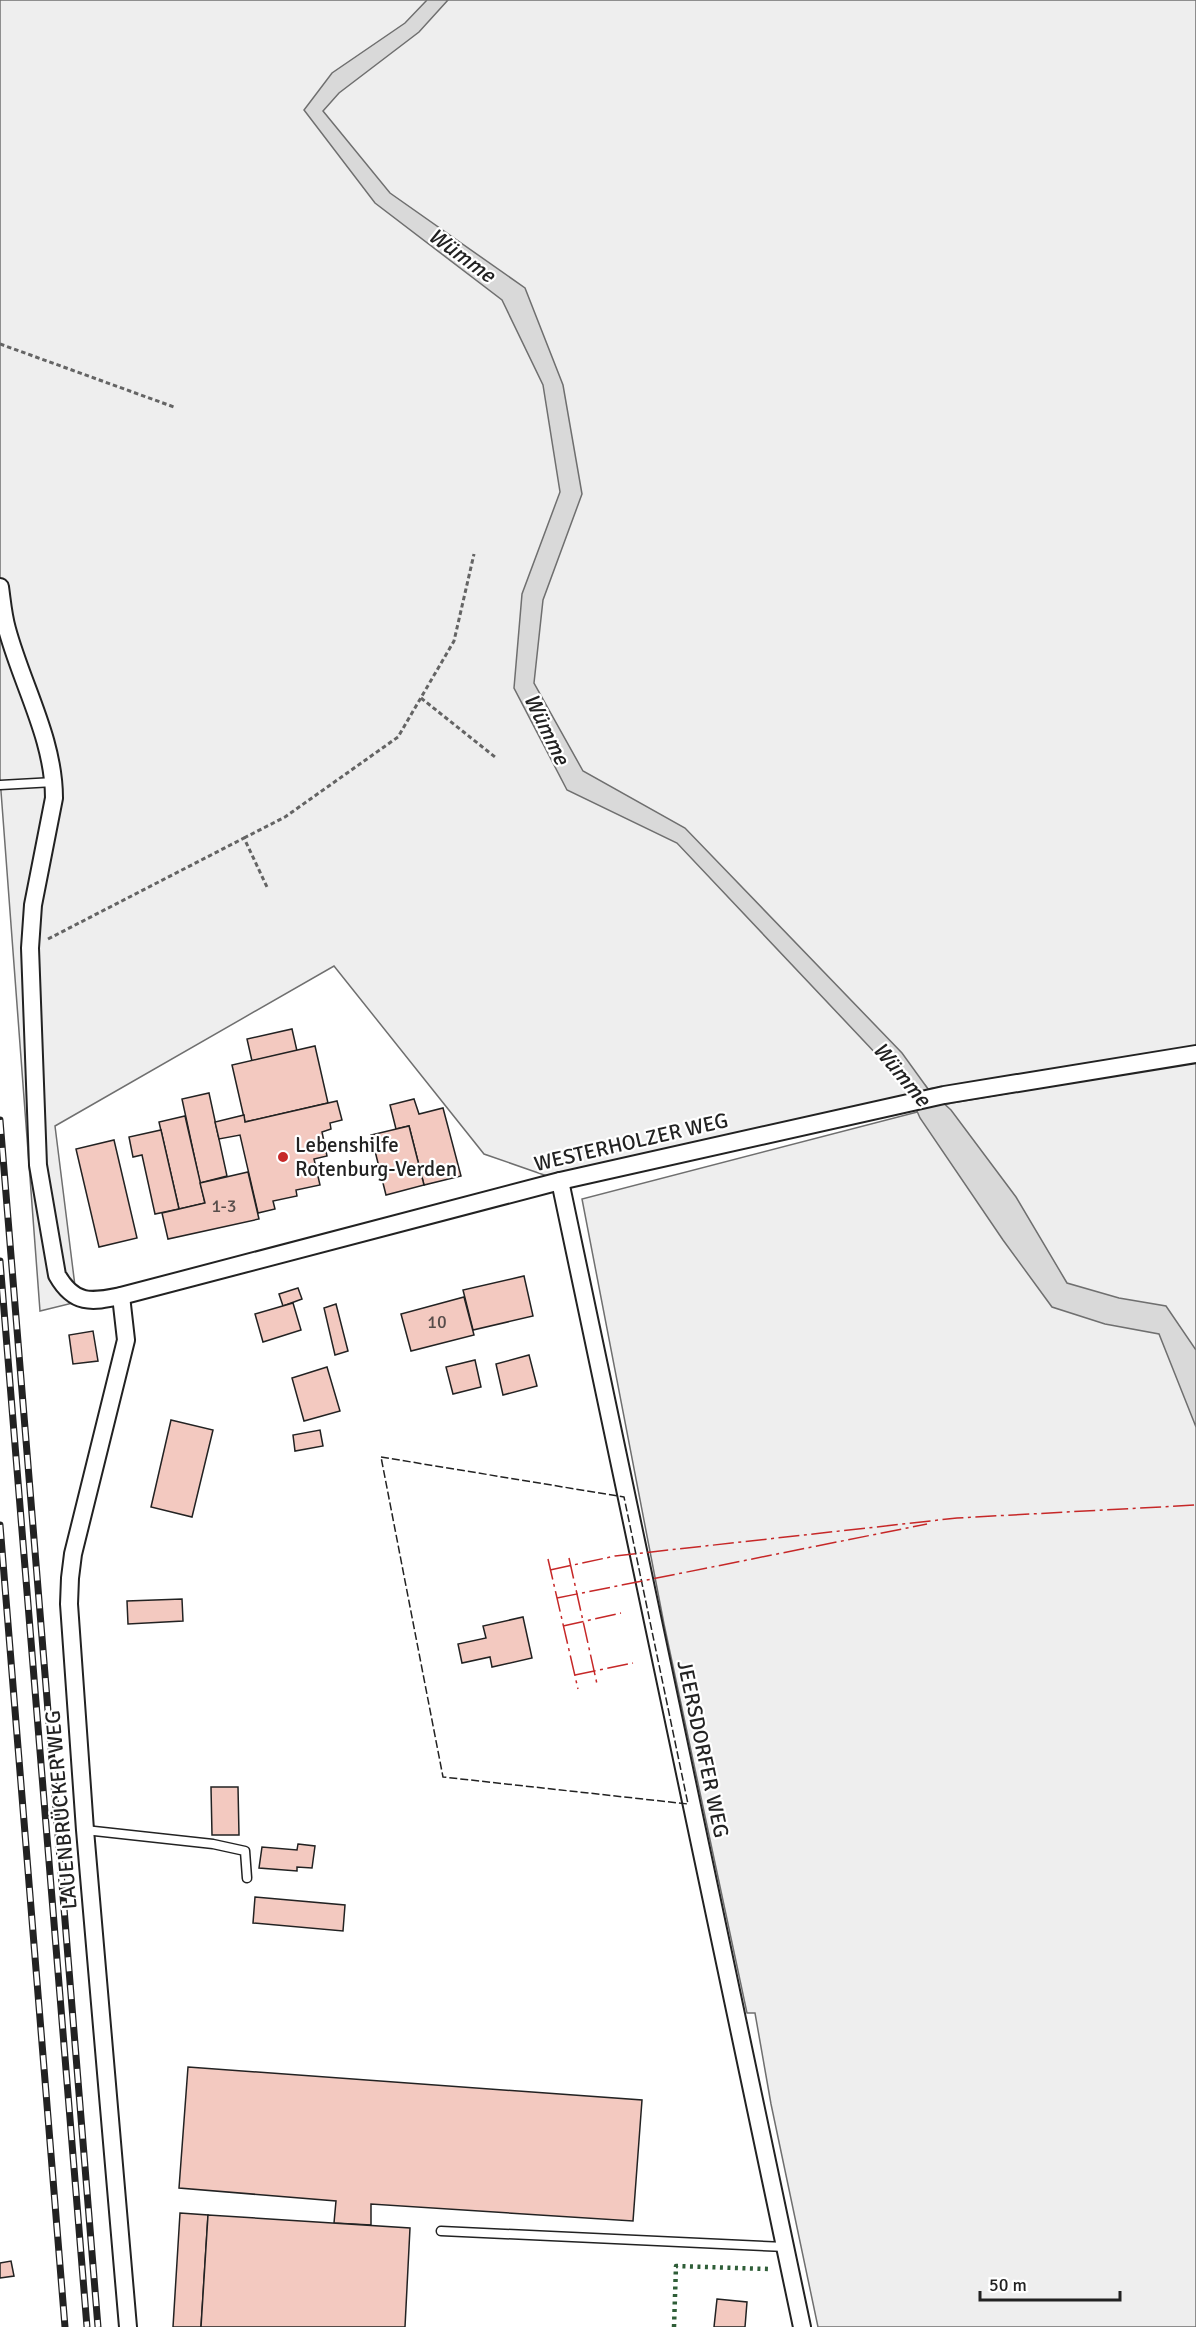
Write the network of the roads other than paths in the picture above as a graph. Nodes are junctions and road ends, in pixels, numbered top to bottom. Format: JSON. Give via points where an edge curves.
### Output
{"nodes":[{"id":1,"x":0,"y":587,"type":"edge"},
{"id":2,"x":54,"y":782,"type":"junction"},
{"id":3,"x":0,"y":785,"type":"edge"},
{"id":4,"x":1196,"y":1054,"type":"edge"},
{"id":5,"x":560,"y":1181,"type":"junction"},
{"id":6,"x":121,"y":1296,"type":"junction"},
{"id":7,"x":85,"y":1830,"type":"junction"},
{"id":8,"x":247,"y":1878,"type":"dead end"},
{"id":9,"x":441,"y":2230,"type":"dead end"},
{"id":10,"x":786,"y":2247,"type":"junction"},
{"id":11,"x":128,"y":2327,"type":"edge"},
{"id":12,"x":802,"y":2327,"type":"edge"}],
"edges":[{"from":1,"to":2,"type":"street","via":[[7,627]]},
{"from":2,"to":3,"type":"lane"},
{"from":2,"to":6,"type":"street","name":"WESTERHOLZER WEG","via":[[33,905],[30,948],[38,1165],[57,1275],[64,1286],[82,1299]]},
{"from":4,"to":5,"type":"street","name":"WESTERHOLZER WEG","via":[[944,1095]]},
{"from":5,"to":6,"type":"street","name":"WESTERHOLZER WEG"},
{"from":5,"to":10,"type":"street","name":"JEERSDORFER WEG"},
{"from":6,"to":7,"type":"street","name":"LAUENBRÜCKER WEG","via":[[126,1340],[70,1578]]},
{"from":7,"to":8,"type":"lane","via":[[245,1851]]},
{"from":7,"to":11,"type":"street","name":"LAUENBRÜCKER WEG"},
{"from":9,"to":10,"type":"lane"},
{"from":10,"to":12,"type":"street","name":"JEERSDORFER WEG"}]}
